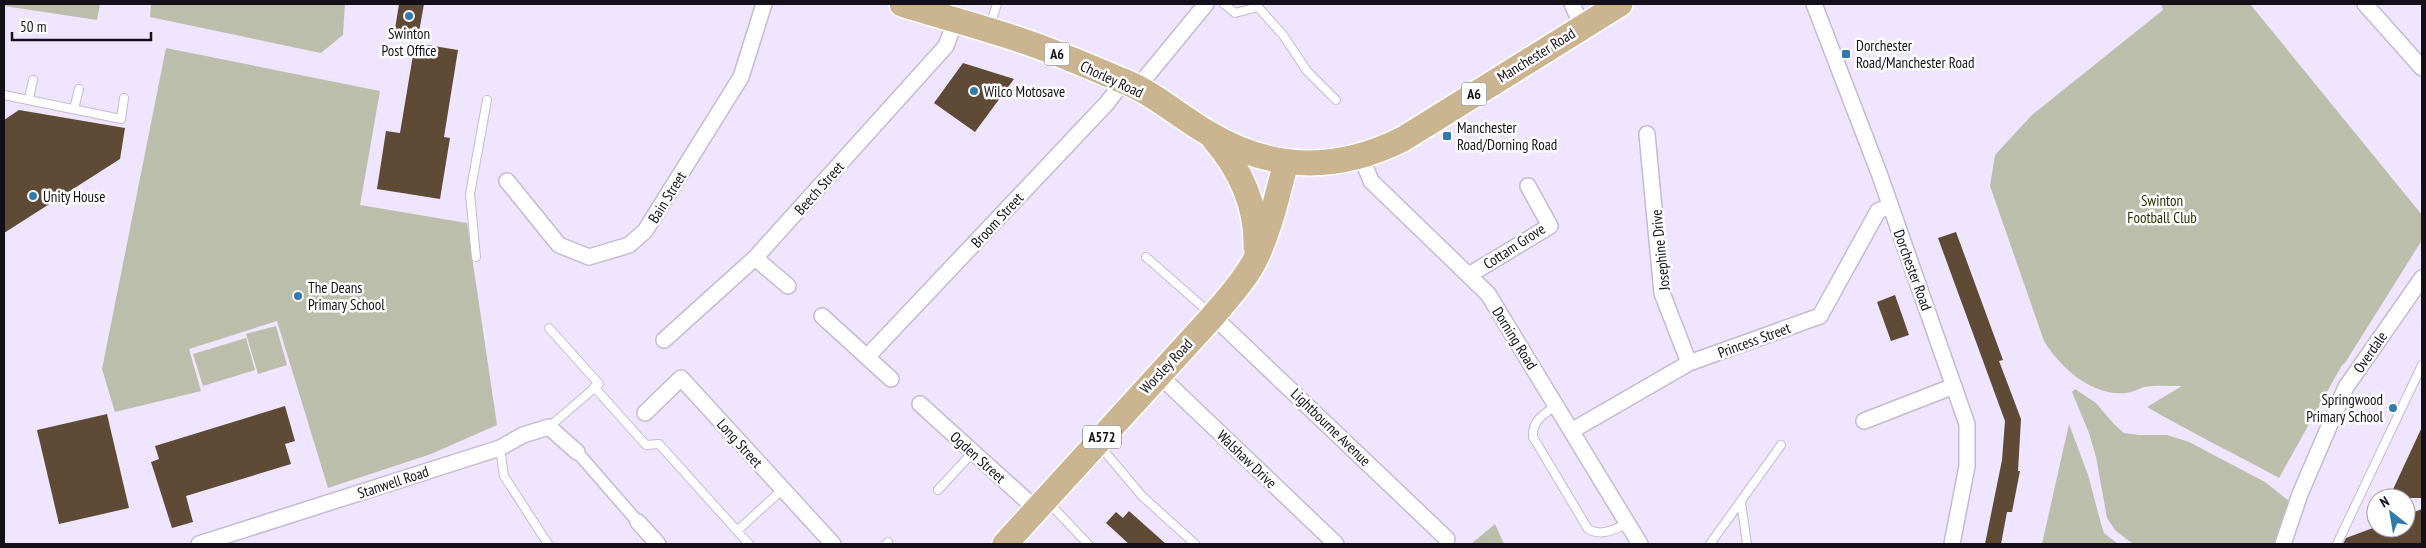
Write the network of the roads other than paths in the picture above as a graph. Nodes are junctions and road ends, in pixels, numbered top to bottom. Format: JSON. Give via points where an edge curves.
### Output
{"nodes":[{"id":1,"x":764,"y":4,"type":"edge"},
{"id":2,"x":902,"y":4,"type":"edge"},
{"id":3,"x":997,"y":4,"type":"edge"},
{"id":4,"x":1206,"y":4,"type":"edge"},
{"id":5,"x":1224,"y":4,"type":"edge"},
{"id":6,"x":1620,"y":4,"type":"edge"},
{"id":7,"x":1814,"y":4,"type":"edge"},
{"id":8,"x":2365,"y":4,"type":"edge"},
{"id":9,"x":1577,"y":15,"type":"edge"},
{"id":10,"x":955,"y":21,"type":"junction"},
{"id":11,"x":989,"y":30,"type":"junction"},
{"id":12,"x":2422,"y":68,"type":"edge"},
{"id":13,"x":33,"y":80,"type":"dead end"},
{"id":14,"x":1130,"y":84,"type":"junction"},
{"id":15,"x":79,"y":89,"type":"dead end"},
{"id":16,"x":4,"y":95,"type":"edge"},
{"id":17,"x":124,"y":98,"type":"dead end"},
{"id":18,"x":29,"y":99,"type":"junction"},
{"id":19,"x":487,"y":100,"type":"dead end"},
{"id":20,"x":1336,"y":100,"type":"dead end"},
{"id":21,"x":74,"y":109,"type":"junction"},
{"id":22,"x":1210,"y":134,"type":"junction"},
{"id":23,"x":1648,"y":134,"type":"dead end"},
{"id":24,"x":1361,"y":156,"type":"junction"},
{"id":25,"x":1286,"y":162,"type":"junction"},
{"id":26,"x":507,"y":181,"type":"dead end"},
{"id":27,"x":1528,"y":186,"type":"dead end"},
{"id":28,"x":1890,"y":206,"type":"junction"},
{"id":29,"x":476,"y":257,"type":"dead end"},
{"id":30,"x":1146,"y":257,"type":"dead end"},
{"id":31,"x":755,"y":258,"type":"junction"},
{"id":32,"x":1255,"y":260,"type":"junction"},
{"id":33,"x":1469,"y":275,"type":"junction"},
{"id":34,"x":2422,"y":278,"type":"edge"},
{"id":35,"x":788,"y":286,"type":"dead end"},
{"id":36,"x":822,"y":316,"type":"dead end"},
{"id":37,"x":1213,"y":316,"type":"junction"},
{"id":38,"x":549,"y":328,"type":"dead end"},
{"id":39,"x":664,"y":340,"type":"dead end"},
{"id":40,"x":867,"y":357,"type":"junction"},
{"id":41,"x":1689,"y":363,"type":"junction"},
{"id":42,"x":2422,"y":365,"type":"edge"},
{"id":43,"x":1158,"y":374,"type":"junction"},
{"id":44,"x":891,"y":379,"type":"dead end"},
{"id":45,"x":1954,"y":386,"type":"junction"},
{"id":46,"x":594,"y":387,"type":"junction"},
{"id":47,"x":920,"y":404,"type":"dead end"},
{"id":48,"x":1557,"y":405,"type":"junction"},
{"id":49,"x":644,"y":413,"type":"dead end"},
{"id":50,"x":1864,"y":421,"type":"dead end"},
{"id":51,"x":549,"y":427,"type":"junction"},
{"id":52,"x":1572,"y":430,"type":"junction"},
{"id":53,"x":1097,"y":442,"type":"junction"},
{"id":54,"x":1781,"y":445,"type":"dead end"},
{"id":55,"x":500,"y":448,"type":"junction"},
{"id":56,"x":577,"y":452,"type":"joint"},
{"id":57,"x":973,"y":452,"type":"junction"},
{"id":58,"x":783,"y":489,"type":"junction"},
{"id":59,"x":938,"y":490,"type":"dead end"},
{"id":60,"x":1741,"y":502,"type":"junction"},
{"id":61,"x":1041,"y":505,"type":"junction"},
{"id":62,"x":638,"y":522,"type":"joint"},
{"id":63,"x":1627,"y":524,"type":"junction"},
{"id":64,"x":737,"y":531,"type":"junction"},
{"id":65,"x":1447,"y":539,"type":"dead end"},
{"id":66,"x":199,"y":544,"type":"edge"},
{"id":67,"x":548,"y":544,"type":"edge"},
{"id":68,"x":658,"y":544,"type":"edge"},
{"id":69,"x":749,"y":544,"type":"edge"},
{"id":70,"x":833,"y":544,"type":"edge"},
{"id":71,"x":1005,"y":544,"type":"edge"},
{"id":72,"x":1088,"y":544,"type":"edge"},
{"id":73,"x":1195,"y":544,"type":"edge"},
{"id":74,"x":1336,"y":544,"type":"edge"},
{"id":75,"x":1640,"y":544,"type":"edge"},
{"id":76,"x":1710,"y":544,"type":"edge"},
{"id":77,"x":1746,"y":544,"type":"edge"},
{"id":78,"x":1952,"y":544,"type":"edge"},
{"id":79,"x":2283,"y":544,"type":"edge"},
{"id":80,"x":2337,"y":544,"type":"edge"}],
"edges":[{"from":1,"to":26,"type":"street","name":"Bain Street","via":[[741,77],[645,231],[629,245],[589,257],[559,245]]},
{"from":2,"to":10,"type":"main road","name":"Chorley Road","number":"A6"},
{"from":3,"to":11,"type":"lane"},
{"from":4,"to":14,"type":"street","name":"Broom Street"},
{"from":5,"to":20,"type":"lane","via":[[1235,13],[1258,7],[1283,34],[1307,71]]},
{"from":6,"to":9,"type":"main road","name":"Manchester Road","number":"A6"},
{"from":7,"to":28,"type":"street","name":"Dorchester Road"},
{"from":8,"to":12,"type":"street"},
{"from":9,"to":24,"type":"main road","name":"Manchester Road","number":"A6","via":[[1403,139]]},
{"from":10,"to":11,"type":"main road","name":"Chorley Road","number":"A6"},
{"from":10,"to":31,"type":"street","name":"Beech Street","via":[[946,46]]},
{"from":11,"to":14,"type":"main road","name":"Chorley Road","number":"A6"},
{"from":13,"to":18,"type":"lane"},
{"from":14,"to":22,"type":"main road","name":"Chorley Road","number":"A6"},
{"from":14,"to":40,"type":"street","name":"Broom Street","via":[[1107,103]]},
{"from":15,"to":21,"type":"lane"},
{"from":16,"to":18,"type":"lane"},
{"from":17,"to":21,"type":"lane","via":[[121,119]]},
{"from":18,"to":21,"type":"lane"},
{"from":19,"to":29,"type":"lane","via":[[470,194]]},
{"from":22,"to":25,"type":"main road","name":"Chorley Road","number":"A6","via":[[1263,157]]},
{"from":22,"to":32,"type":"main road","via":[[1232,162],[1248,196],[1254,221]]},
{"from":23,"to":41,"type":"street","name":"Josephine Drive","via":[[1662,293]]},
{"from":24,"to":25,"type":"main road","name":"Manchester Road","number":"A6","via":[[1338,162]]},
{"from":24,"to":33,"type":"street","name":"Dorning Road","via":[[1371,180]]},
{"from":25,"to":32,"type":"main road","name":"Worsley Road","number":"A572"},
{"from":27,"to":33,"type":"street","name":"Cottam Grove","via":[[1550,226]]},
{"from":28,"to":41,"type":"street","name":"Princess Street","via":[[1878,211],[1820,316]]},
{"from":28,"to":45,"type":"street","name":"Dorchester Road"},
{"from":30,"to":37,"type":"lane"},
{"from":31,"to":35,"type":"street"},
{"from":31,"to":39,"type":"street","name":"Beech Street"},
{"from":32,"to":37,"type":"main road","name":"Worsley Road","number":"A572"},
{"from":33,"to":48,"type":"street","name":"Dorning Road","via":[[1488,294]]},
{"from":34,"to":79,"type":"street","name":"Overdale","via":[[2346,387],[2300,494]]},
{"from":36,"to":40,"type":"street"},
{"from":37,"to":43,"type":"main road","name":"Worsley Road","number":"A572"},
{"from":37,"to":65,"type":"street","name":"Lightbourne Avenue"},
{"from":38,"to":46,"type":"lane","via":[[599,384]]},
{"from":40,"to":44,"type":"street"},
{"from":41,"to":52,"type":"street","name":"Princess Street"},
{"from":42,"to":80,"type":"lane"},
{"from":43,"to":53,"type":"main road","name":"Worsley Road","number":"A572"},
{"from":43,"to":74,"type":"street","name":"Walshaw Drive"},
{"from":45,"to":50,"type":"street"},
{"from":45,"to":78,"type":"street","name":"Dorchester Road","via":[[1967,424],[1968,439],[1967,466]]},
{"from":46,"to":51,"type":"lane"},
{"from":46,"to":64,"type":"lane","via":[[646,445],[659,444]]},
{"from":47,"to":57,"type":"street","name":"Ogden Street"},
{"from":48,"to":52,"type":"street","name":"Dorning Road"},
{"from":48,"to":63,"type":"lane","via":[[1538,418],[1533,427],[1533,437],[1588,529],[1606,533]]},
{"from":49,"to":58,"type":"street","name":"Long Street","via":[[681,378]]},
{"from":51,"to":55,"type":"street","name":"Stanwell Road"},
{"from":51,"to":56,"type":"street"},
{"from":52,"to":63,"type":"street","name":"Dorning Road"},
{"from":53,"to":61,"type":"main road","name":"Worsley Road","number":"A572"},
{"from":53,"to":73,"type":"lane","via":[[1142,496]]},
{"from":54,"to":60,"type":"lane"},
{"from":55,"to":66,"type":"street","name":"Stanwell Road"},
{"from":55,"to":67,"type":"lane","via":[[504,476]]},
{"from":56,"to":62,"type":"street"},
{"from":57,"to":59,"type":"lane"},
{"from":57,"to":61,"type":"street","name":"Ogden Street"},
{"from":58,"to":64,"type":"lane"},
{"from":58,"to":70,"type":"street","name":"Long Street"},
{"from":60,"to":76,"type":"lane"},
{"from":60,"to":77,"type":"lane"},
{"from":61,"to":71,"type":"main road","name":"Worsley Road","number":"A572"},
{"from":61,"to":72,"type":"lane"},
{"from":62,"to":68,"type":"street"},
{"from":63,"to":75,"type":"street","name":"Dorning Road"},
{"from":64,"to":69,"type":"lane"}]}
